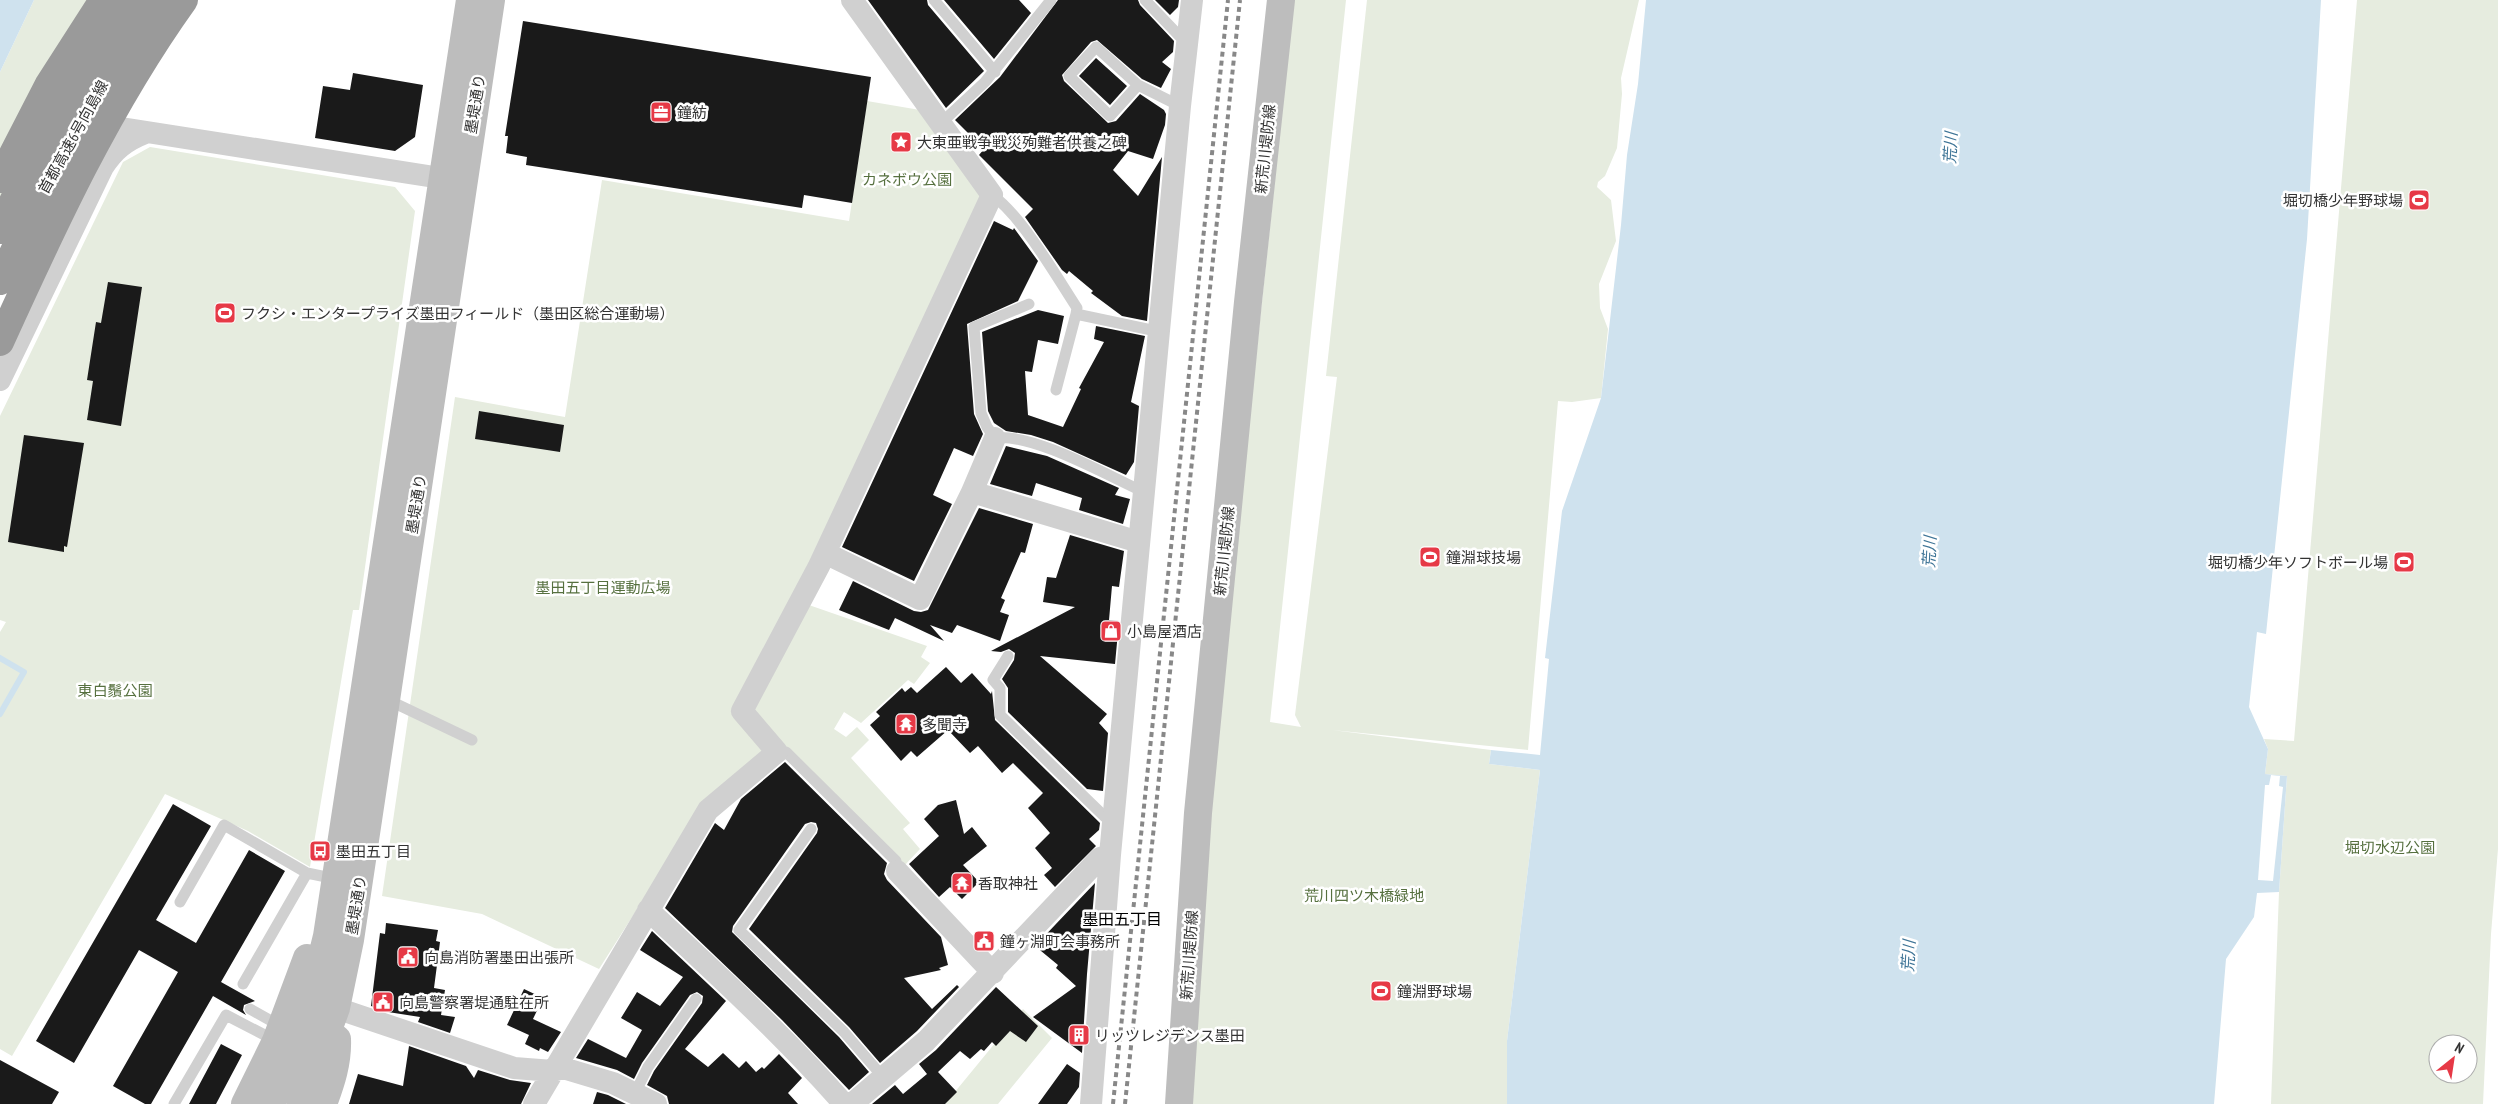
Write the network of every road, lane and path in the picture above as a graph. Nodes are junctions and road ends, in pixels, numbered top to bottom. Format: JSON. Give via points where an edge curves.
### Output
{"nodes":[{"id":1,"x":103,"y":0,"type":"edge"},
{"id":2,"x":129,"y":0,"type":"edge"},
{"id":3,"x":159,"y":0,"type":"edge"},
{"id":4,"x":184,"y":0,"type":"edge"},
{"id":5,"x":470,"y":0,"type":"edge"},
{"id":6,"x":491,"y":0,"type":"edge"},
{"id":7,"x":852,"y":0,"type":"edge"},
{"id":8,"x":934,"y":0,"type":"edge"},
{"id":9,"x":1051,"y":0,"type":"edge"},
{"id":10,"x":1145,"y":0,"type":"edge"},
{"id":11,"x":1192,"y":0,"type":"edge"},
{"id":12,"x":1281,"y":0,"type":"edge"},
{"id":13,"x":1187,"y":45,"type":"junction"},
{"id":14,"x":994,"y":72,"type":"junction"},
{"id":15,"x":1138,"y":85,"type":"junction"},
{"id":16,"x":1180,"y":106,"type":"junction"},
{"id":17,"x":940,"y":124,"type":"junction"},
{"id":18,"x":145,"y":133,"type":"junction"},
{"id":19,"x":103,"y":167,"type":"junction"},
{"id":20,"x":0,"y":179,"type":"edge"},
{"id":21,"x":453,"y":180,"type":"junction"},
{"id":22,"x":992,"y":195,"type":"junction"},
{"id":23,"x":0,"y":230,"type":"edge"},
{"id":24,"x":0,"y":281,"type":"edge"},
{"id":25,"x":1029,"y":304,"type":"dead end"},
{"id":26,"x":1076,"y":314,"type":"junction"},
{"id":27,"x":1161,"y":332,"type":"junction"},
{"id":28,"x":0,"y":342,"type":"edge"},
{"id":29,"x":0,"y":380,"type":"edge"},
{"id":30,"x":1056,"y":390,"type":"dead end"},
{"id":31,"x":995,"y":438,"type":"junction"},
{"id":32,"x":972,"y":492,"type":"junction"},
{"id":33,"x":1146,"y":493,"type":"junction"},
{"id":34,"x":1140,"y":542,"type":"junction"},
{"id":35,"x":825,"y":553,"type":"junction"},
{"id":36,"x":1008,"y":656,"type":"dead end"},
{"id":37,"x":386,"y":699,"type":"junction"},
{"id":38,"x":472,"y":740,"type":"dead end"},
{"id":39,"x":777,"y":752,"type":"junction"},
{"id":40,"x":1116,"y":818,"type":"junction"},
{"id":41,"x":811,"y":829,"type":"dead end"},
{"id":42,"x":1110,"y":855,"type":"junction"},
{"id":43,"x":897,"y":872,"type":"joint"},
{"id":44,"x":307,"y":873,"type":"junction"},
{"id":45,"x":335,"y":888,"type":"junction"},
{"id":46,"x":180,"y":902,"type":"dead end"},
{"id":47,"x":648,"y":910,"type":"junction"},
{"id":48,"x":993,"y":973,"type":"junction"},
{"id":49,"x":242,"y":984,"type":"dead end"},
{"id":50,"x":696,"y":999,"type":"dead end"},
{"id":51,"x":336,"y":1008,"type":"junction"},
{"id":52,"x":250,"y":1009,"type":"dead end"},
{"id":53,"x":279,"y":1034,"type":"junction"},
{"id":54,"x":553,"y":1071,"type":"junction"},
{"id":55,"x":883,"y":1077,"type":"junction"},
{"id":56,"x":648,"y":1101,"type":"edge"},
{"id":57,"x":174,"y":1104,"type":"edge"},
{"id":58,"x":245,"y":1104,"type":"edge"},
{"id":59,"x":271,"y":1104,"type":"edge"},
{"id":60,"x":301,"y":1104,"type":"edge"},
{"id":61,"x":323,"y":1104,"type":"edge"},
{"id":62,"x":534,"y":1104,"type":"edge"},
{"id":63,"x":844,"y":1104,"type":"edge"},
{"id":64,"x":852,"y":1104,"type":"edge"},
{"id":65,"x":1091,"y":1104,"type":"edge"},
{"id":66,"x":1180,"y":1104,"type":"edge"}],
"edges":[{"from":1,"to":20,"type":"highway","via":[[49,84]]},
{"from":2,"to":23,"type":"highway","via":[[41,144]]},
{"from":3,"to":24,"type":"highway","name":"首都高速6号向島線","via":[[112,67],[82,118],[34,207]]},
{"from":4,"to":28,"type":"highway","via":[[132,78],[82,167]]},
{"from":5,"to":21,"type":"main road","name":"墨堤通り"},
{"from":6,"to":21,"type":"main road","name":"墨堤通り"},
{"from":7,"to":17,"type":"street"},
{"from":8,"to":14,"type":"lane"},
{"from":9,"to":14,"type":"lane"},
{"from":10,"to":13,"type":"lane"},
{"from":11,"to":13,"type":"street"},
{"from":12,"to":66,"type":"main road","name":"新荒川堤防線","via":[[1198,813]]},
{"from":13,"to":16,"type":"street"},
{"from":14,"to":17,"type":"lane"},
{"from":15,"to":15,"type":"lane","via":[[1096,47],[1069,76],[1110,116]]},
{"from":15,"to":16,"type":"lane"},
{"from":16,"to":27,"type":"street"},
{"from":17,"to":22,"type":"street"},
{"from":18,"to":19,"type":"street","via":[[114,150]]},
{"from":18,"to":19,"type":"street","via":[[79,126],[63,131],[48,151],[42,169],[53,187],[64,192],[79,189]]},
{"from":18,"to":21,"type":"street"},
{"from":19,"to":29,"type":"street"},
{"from":21,"to":37,"type":"main road","name":"墨堤通り"},
{"from":21,"to":45,"type":"main road","name":"墨堤通り"},
{"from":22,"to":26,"type":"lane","via":[[1005,204],[1045,259],[1078,308]]},
{"from":22,"to":35,"type":"street"},
{"from":25,"to":31,"type":"lane","via":[[974,326],[981,413],[986,428]]},
{"from":26,"to":27,"type":"lane"},
{"from":26,"to":30,"type":"lane"},
{"from":27,"to":33,"type":"street"},
{"from":31,"to":32,"type":"street"},
{"from":31,"to":33,"type":"lane","via":[[1009,436],[1050,450]]},
{"from":32,"to":34,"type":"street"},
{"from":32,"to":35,"type":"street","via":[[920,600]]},
{"from":33,"to":34,"type":"street"},
{"from":34,"to":40,"type":"street"},
{"from":35,"to":39,"type":"street","via":[[742,711]]},
{"from":36,"to":40,"type":"lane","via":[[993,680],[1000,688],[1000,715],[1105,817]]},
{"from":37,"to":38,"type":"lane"},
{"from":37,"to":51,"type":"main road","name":"墨堤通り","via":[[350,940]]},
{"from":39,"to":43,"type":"lane","via":[[786,752],[896,861]]},
{"from":39,"to":47,"type":"street","via":[[708,810]]},
{"from":40,"to":42,"type":"street"},
{"from":41,"to":55,"type":"lane","via":[[739,930],[844,1032]]},
{"from":42,"to":48,"type":"street","via":[[1100,858]]},
{"from":42,"to":65,"type":"street"},
{"from":43,"to":48,"type":"street"},
{"from":44,"to":45,"type":"lane"},
{"from":44,"to":46,"type":"lane","via":[[224,826]]},
{"from":44,"to":49,"type":"lane"},
{"from":45,"to":53,"type":"main road","name":"墨堤通り"},
{"from":45,"to":59,"type":"main road","name":"墨堤通り","via":[[312,1000],[297,1045]]},
{"from":47,"to":54,"type":"street"},
{"from":47,"to":63,"type":"street","via":[[745,1001]]},
{"from":48,"to":55,"type":"street","via":[[926,1041]]},
{"from":50,"to":56,"type":"lane","via":[[653,1060]]},
{"from":51,"to":54,"type":"street","via":[[514,1068]]},
{"from":51,"to":60,"type":"main road","name":"墨堤通り"},
{"from":51,"to":61,"type":"main road","name":"墨堤通り","via":[[338,1054]]},
{"from":52,"to":53,"type":"lane"},
{"from":53,"to":57,"type":"lane","via":[[226,1014]]},
{"from":53,"to":58,"type":"main road","name":"墨堤通り"},
{"from":54,"to":56,"type":"street","via":[[563,1068],[613,1083]]},
{"from":54,"to":62,"type":"street"},
{"from":55,"to":64,"type":"street"}]}
